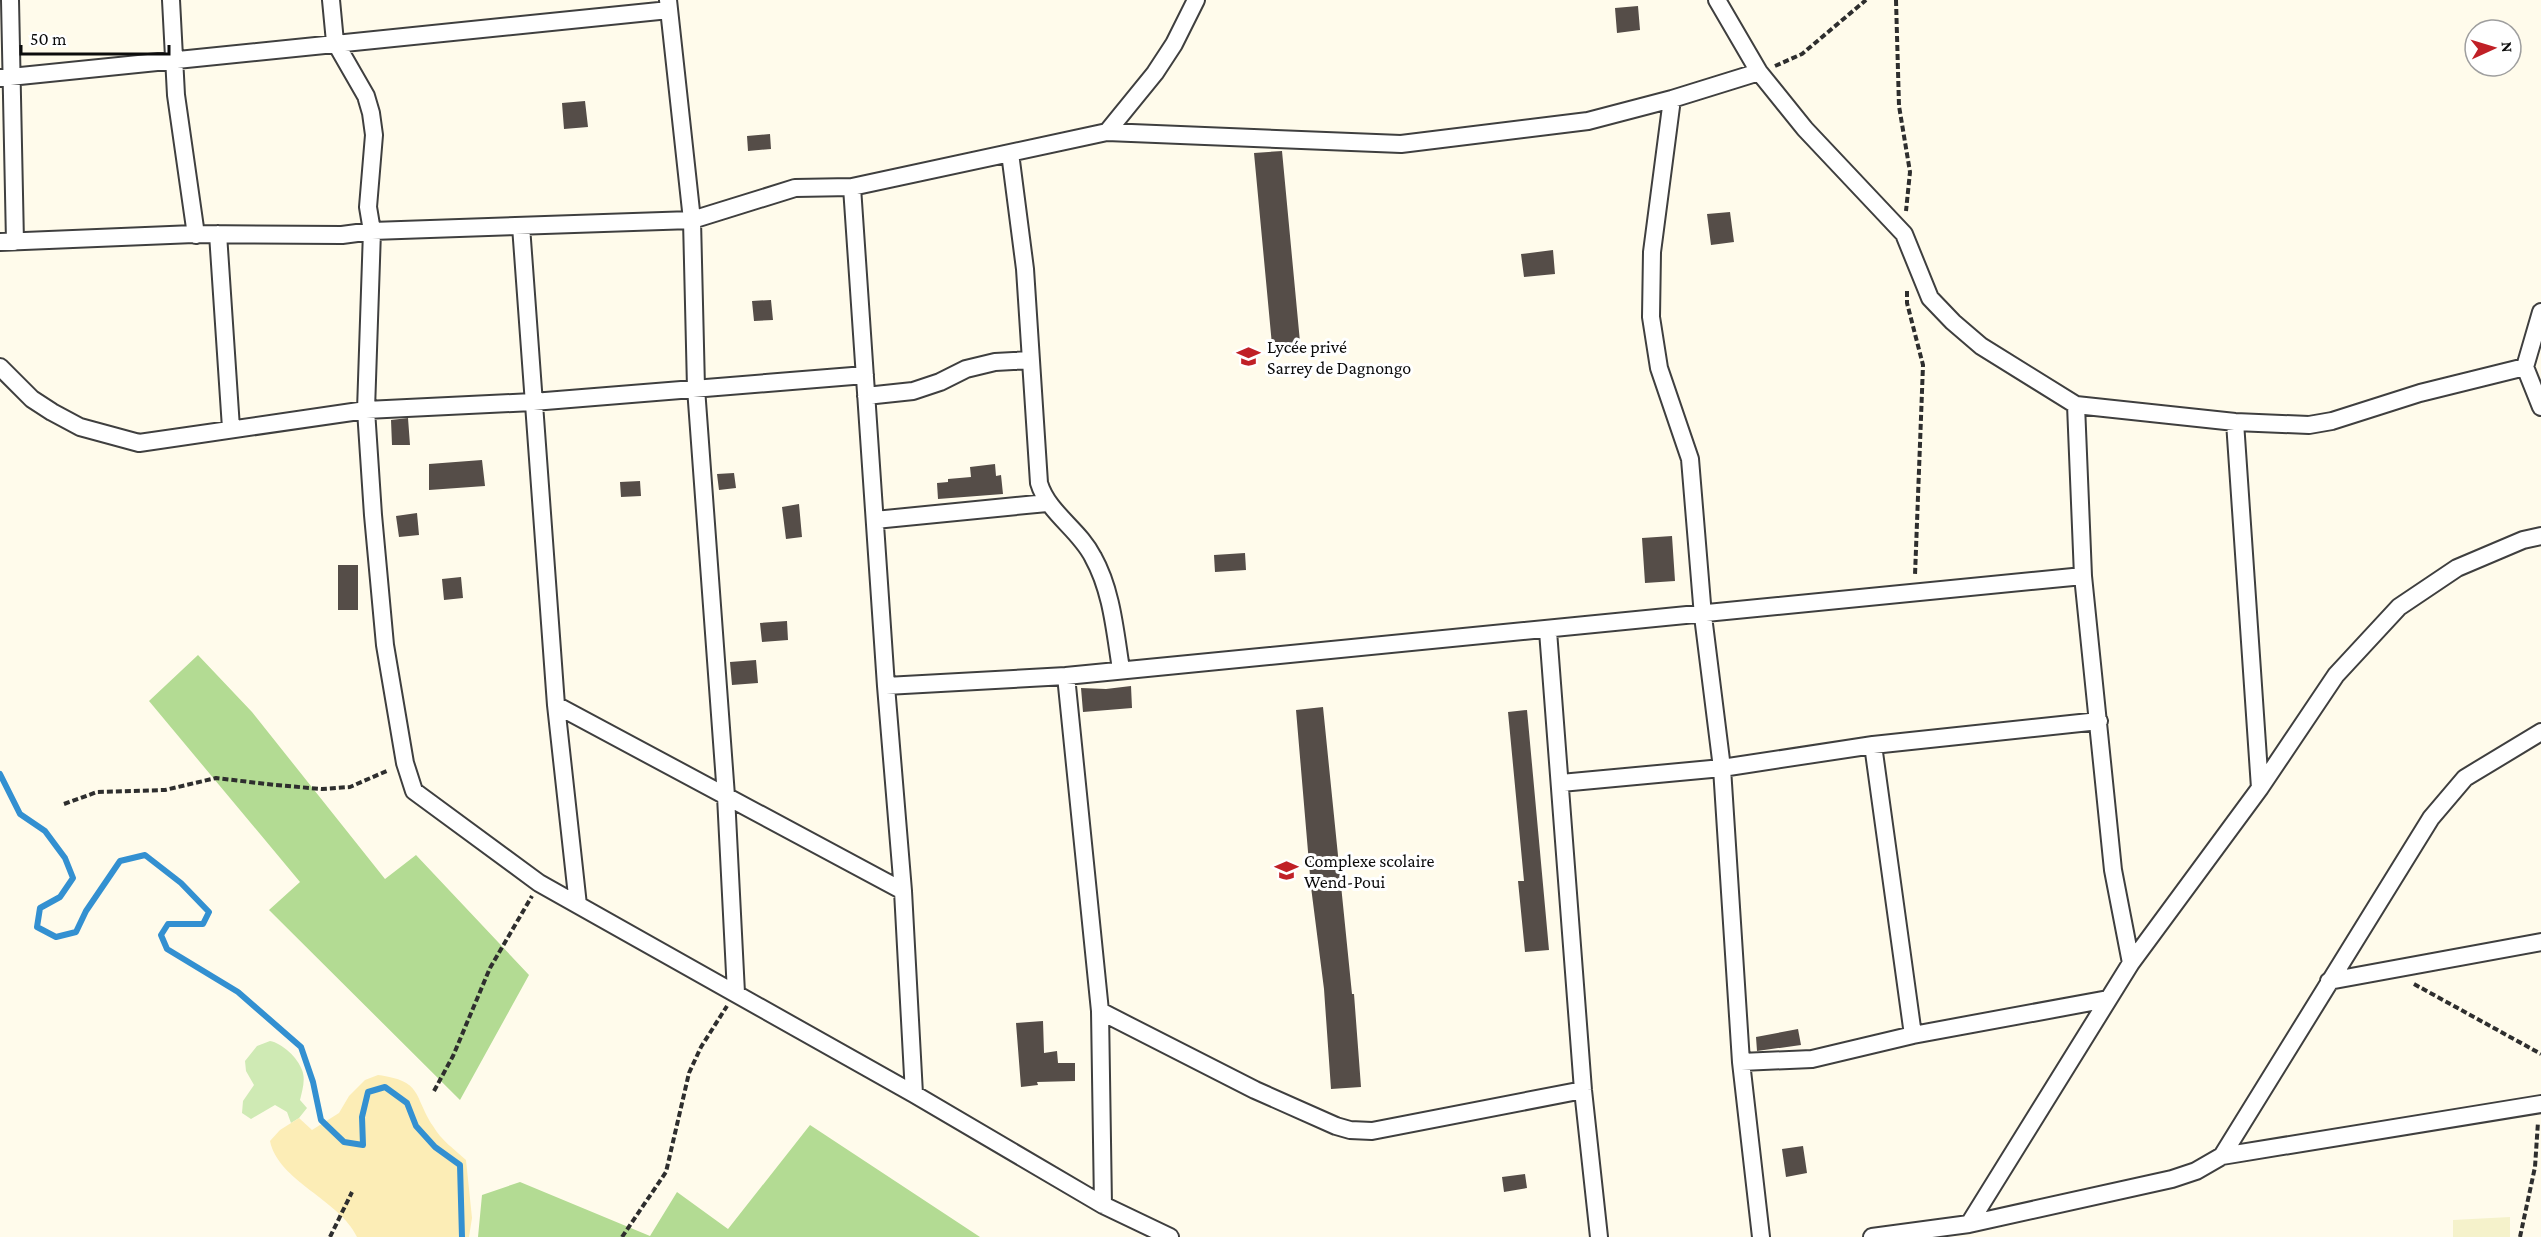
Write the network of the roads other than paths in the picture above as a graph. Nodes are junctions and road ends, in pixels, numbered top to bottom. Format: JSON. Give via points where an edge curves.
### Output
{"nodes":[{"id":1,"x":10,"y":0,"type":"edge"},
{"id":2,"x":171,"y":0,"type":"edge"},
{"id":3,"x":331,"y":0,"type":"edge"},
{"id":4,"x":1196,"y":0,"type":"edge"},
{"id":5,"x":1717,"y":0,"type":"edge"},
{"id":6,"x":668,"y":5,"type":"edge"},
{"id":7,"x":335,"y":42,"type":"junction"},
{"id":8,"x":174,"y":62,"type":"junction"},
{"id":9,"x":1759,"y":72,"type":"junction"},
{"id":10,"x":6,"y":78,"type":"edge"},
{"id":11,"x":1672,"y":99,"type":"junction"},
{"id":12,"x":1107,"y":132,"type":"junction"},
{"id":13,"x":1011,"y":153,"type":"junction"},
{"id":14,"x":852,"y":187,"type":"junction"},
{"id":15,"x":692,"y":220,"type":"junction"},
{"id":16,"x":521,"y":226,"type":"junction"},
{"id":17,"x":372,"y":231,"type":"junction"},
{"id":18,"x":196,"y":234,"type":"junction"},
{"id":19,"x":218,"y":234,"type":"junction"},
{"id":20,"x":7,"y":242,"type":"edge"},
{"id":21,"x":2541,"y":312,"type":"edge"},
{"id":22,"x":1029,"y":360,"type":"junction"},
{"id":23,"x":0,"y":367,"type":"edge"},
{"id":24,"x":2525,"y":367,"type":"junction"},
{"id":25,"x":865,"y":375,"type":"junction"},
{"id":26,"x":696,"y":388,"type":"junction"},
{"id":27,"x":866,"y":396,"type":"junction"},
{"id":28,"x":533,"y":402,"type":"junction"},
{"id":29,"x":2076,"y":405,"type":"junction"},
{"id":30,"x":2541,"y":407,"type":"edge"},
{"id":31,"x":366,"y":410,"type":"junction"},
{"id":32,"x":2235,"y":422,"type":"junction"},
{"id":33,"x":231,"y":428,"type":"junction"},
{"id":34,"x":1047,"y":503,"type":"junction"},
{"id":35,"x":875,"y":520,"type":"junction"},
{"id":36,"x":2541,"y":536,"type":"edge"},
{"id":37,"x":2083,"y":576,"type":"junction"},
{"id":38,"x":1703,"y":615,"type":"junction"},
{"id":39,"x":1548,"y":631,"type":"junction"},
{"id":40,"x":1121,"y":669,"type":"junction"},
{"id":41,"x":1066,"y":676,"type":"junction"},
{"id":42,"x":886,"y":686,"type":"junction"},
{"id":43,"x":556,"y":705,"type":"junction"},
{"id":44,"x":2099,"y":721,"type":"junction"},
{"id":45,"x":2541,"y":732,"type":"edge"},
{"id":46,"x":1873,"y":745,"type":"junction"},
{"id":47,"x":1722,"y":768,"type":"junction"},
{"id":48,"x":1561,"y":783,"type":"junction"},
{"id":49,"x":2260,"y":788,"type":"junction"},
{"id":50,"x":726,"y":796,"type":"junction"},
{"id":51,"x":903,"y":891,"type":"junction"},
{"id":52,"x":578,"y":905,"type":"junction"},
{"id":53,"x":2541,"y":942,"type":"edge"},
{"id":54,"x":2131,"y":963,"type":"junction"},
{"id":55,"x":2329,"y":981,"type":"junction"},
{"id":56,"x":736,"y":993,"type":"junction"},
{"id":57,"x":2108,"y":999,"type":"junction"},
{"id":58,"x":1100,"y":1011,"type":"junction"},
{"id":59,"x":1913,"y":1035,"type":"junction"},
{"id":60,"x":1741,"y":1062,"type":"junction"},
{"id":61,"x":1583,"y":1090,"type":"junction"},
{"id":62,"x":914,"y":1094,"type":"junction"},
{"id":63,"x":2540,"y":1104,"type":"edge"},
{"id":64,"x":2222,"y":1156,"type":"junction"},
{"id":65,"x":1103,"y":1205,"type":"junction"},
{"id":66,"x":1969,"y":1224,"type":"junction"},
{"id":67,"x":1170,"y":1237,"type":"edge"},
{"id":68,"x":1599,"y":1237,"type":"edge"},
{"id":69,"x":1761,"y":1237,"type":"edge"},
{"id":70,"x":1872,"y":1237,"type":"edge"}],
"edges":[{"from":1,"to":10,"type":"street"},
{"from":2,"to":8,"type":"street"},
{"from":3,"to":7,"type":"street"},
{"from":4,"to":12,"type":"street","via":[[1155,73]]},
{"from":5,"to":9,"type":"street"},
{"from":6,"to":7,"type":"street"},
{"from":6,"to":15,"type":"street"},
{"from":7,"to":8,"type":"street"},
{"from":7,"to":17,"type":"street","via":[[366,96],[371,113],[374,135],[368,207]]},
{"from":8,"to":10,"type":"street"},
{"from":8,"to":18,"type":"street"},
{"from":9,"to":11,"type":"street"},
{"from":9,"to":29,"type":"street","via":[[1805,129],[1904,234],[1930,298],[1982,346]]},
{"from":10,"to":20,"type":"street"},
{"from":11,"to":12,"type":"street","via":[[1588,121],[1401,144]]},
{"from":11,"to":38,"type":"street","via":[[1652,252],[1651,317],[1659,368],[1690,459]]},
{"from":12,"to":13,"type":"street"},
{"from":13,"to":14,"type":"street"},
{"from":13,"to":22,"type":"street","via":[[1025,269]]},
{"from":14,"to":15,"type":"street","via":[[795,188]]},
{"from":14,"to":25,"type":"street"},
{"from":15,"to":16,"type":"street"},
{"from":15,"to":26,"type":"street"},
{"from":16,"to":17,"type":"street"},
{"from":16,"to":28,"type":"street"},
{"from":17,"to":19,"type":"street","via":[[342,235]]},
{"from":17,"to":31,"type":"street"},
{"from":18,"to":19,"type":"street"},
{"from":18,"to":20,"type":"street"},
{"from":19,"to":33,"type":"street"},
{"from":21,"to":24,"type":"street"},
{"from":22,"to":27,"type":"street","via":[[995,362],[966,369],[913,391]]},
{"from":22,"to":34,"type":"street","via":[[1039,483]]},
{"from":23,"to":33,"type":"street","via":[[32,399],[52,412],[80,427],[139,443]]},
{"from":24,"to":30,"type":"street"},
{"from":24,"to":32,"type":"street","via":[[2420,393],[2332,421],[2309,425]]},
{"from":25,"to":26,"type":"street"},
{"from":25,"to":27,"type":"street"},
{"from":26,"to":28,"type":"street"},
{"from":26,"to":50,"type":"street"},
{"from":27,"to":35,"type":"street"},
{"from":28,"to":31,"type":"street"},
{"from":28,"to":43,"type":"street"},
{"from":29,"to":32,"type":"street"},
{"from":29,"to":37,"type":"street"},
{"from":31,"to":33,"type":"street"},
{"from":31,"to":52,"type":"street","via":[[386,645],[405,764],[414,791],[539,884]]},
{"from":32,"to":49,"type":"street"},
{"from":34,"to":35,"type":"street"},
{"from":34,"to":40,"type":"street","via":[[1093,556],[1107,592]]},
{"from":35,"to":42,"type":"street"},
{"from":36,"to":49,"type":"street","via":[[2457,568],[2399,607],[2336,675]]},
{"from":37,"to":38,"type":"street"},
{"from":37,"to":44,"type":"street"},
{"from":38,"to":39,"type":"street"},
{"from":38,"to":47,"type":"street"},
{"from":39,"to":40,"type":"street"},
{"from":39,"to":48,"type":"street"},
{"from":40,"to":41,"type":"street"},
{"from":41,"to":42,"type":"street"},
{"from":41,"to":58,"type":"street"},
{"from":42,"to":51,"type":"street"},
{"from":43,"to":50,"type":"street"},
{"from":43,"to":52,"type":"street"},
{"from":44,"to":46,"type":"street"},
{"from":44,"to":54,"type":"street","via":[[2113,870]]},
{"from":45,"to":55,"type":"street","via":[[2458,786],[2431,818]]},
{"from":46,"to":47,"type":"street"},
{"from":46,"to":59,"type":"street"},
{"from":47,"to":48,"type":"street"},
{"from":47,"to":60,"type":"street"},
{"from":48,"to":61,"type":"street"},
{"from":49,"to":54,"type":"street"},
{"from":50,"to":51,"type":"street"},
{"from":50,"to":56,"type":"street"},
{"from":51,"to":62,"type":"street"},
{"from":52,"to":56,"type":"street"},
{"from":53,"to":55,"type":"street"},
{"from":54,"to":57,"type":"street"},
{"from":55,"to":64,"type":"street"},
{"from":56,"to":62,"type":"street"},
{"from":57,"to":59,"type":"street"},
{"from":57,"to":66,"type":"street"},
{"from":58,"to":61,"type":"street","via":[[1255,1090],[1350,1130],[1372,1131]]},
{"from":58,"to":65,"type":"street"},
{"from":59,"to":60,"type":"street","via":[[1812,1059]]},
{"from":60,"to":69,"type":"street"},
{"from":61,"to":68,"type":"street"},
{"from":62,"to":65,"type":"street"},
{"from":63,"to":64,"type":"street"},
{"from":64,"to":66,"type":"street","via":[[2172,1179]]},
{"from":65,"to":67,"type":"street"},
{"from":66,"to":70,"type":"street"}]}
